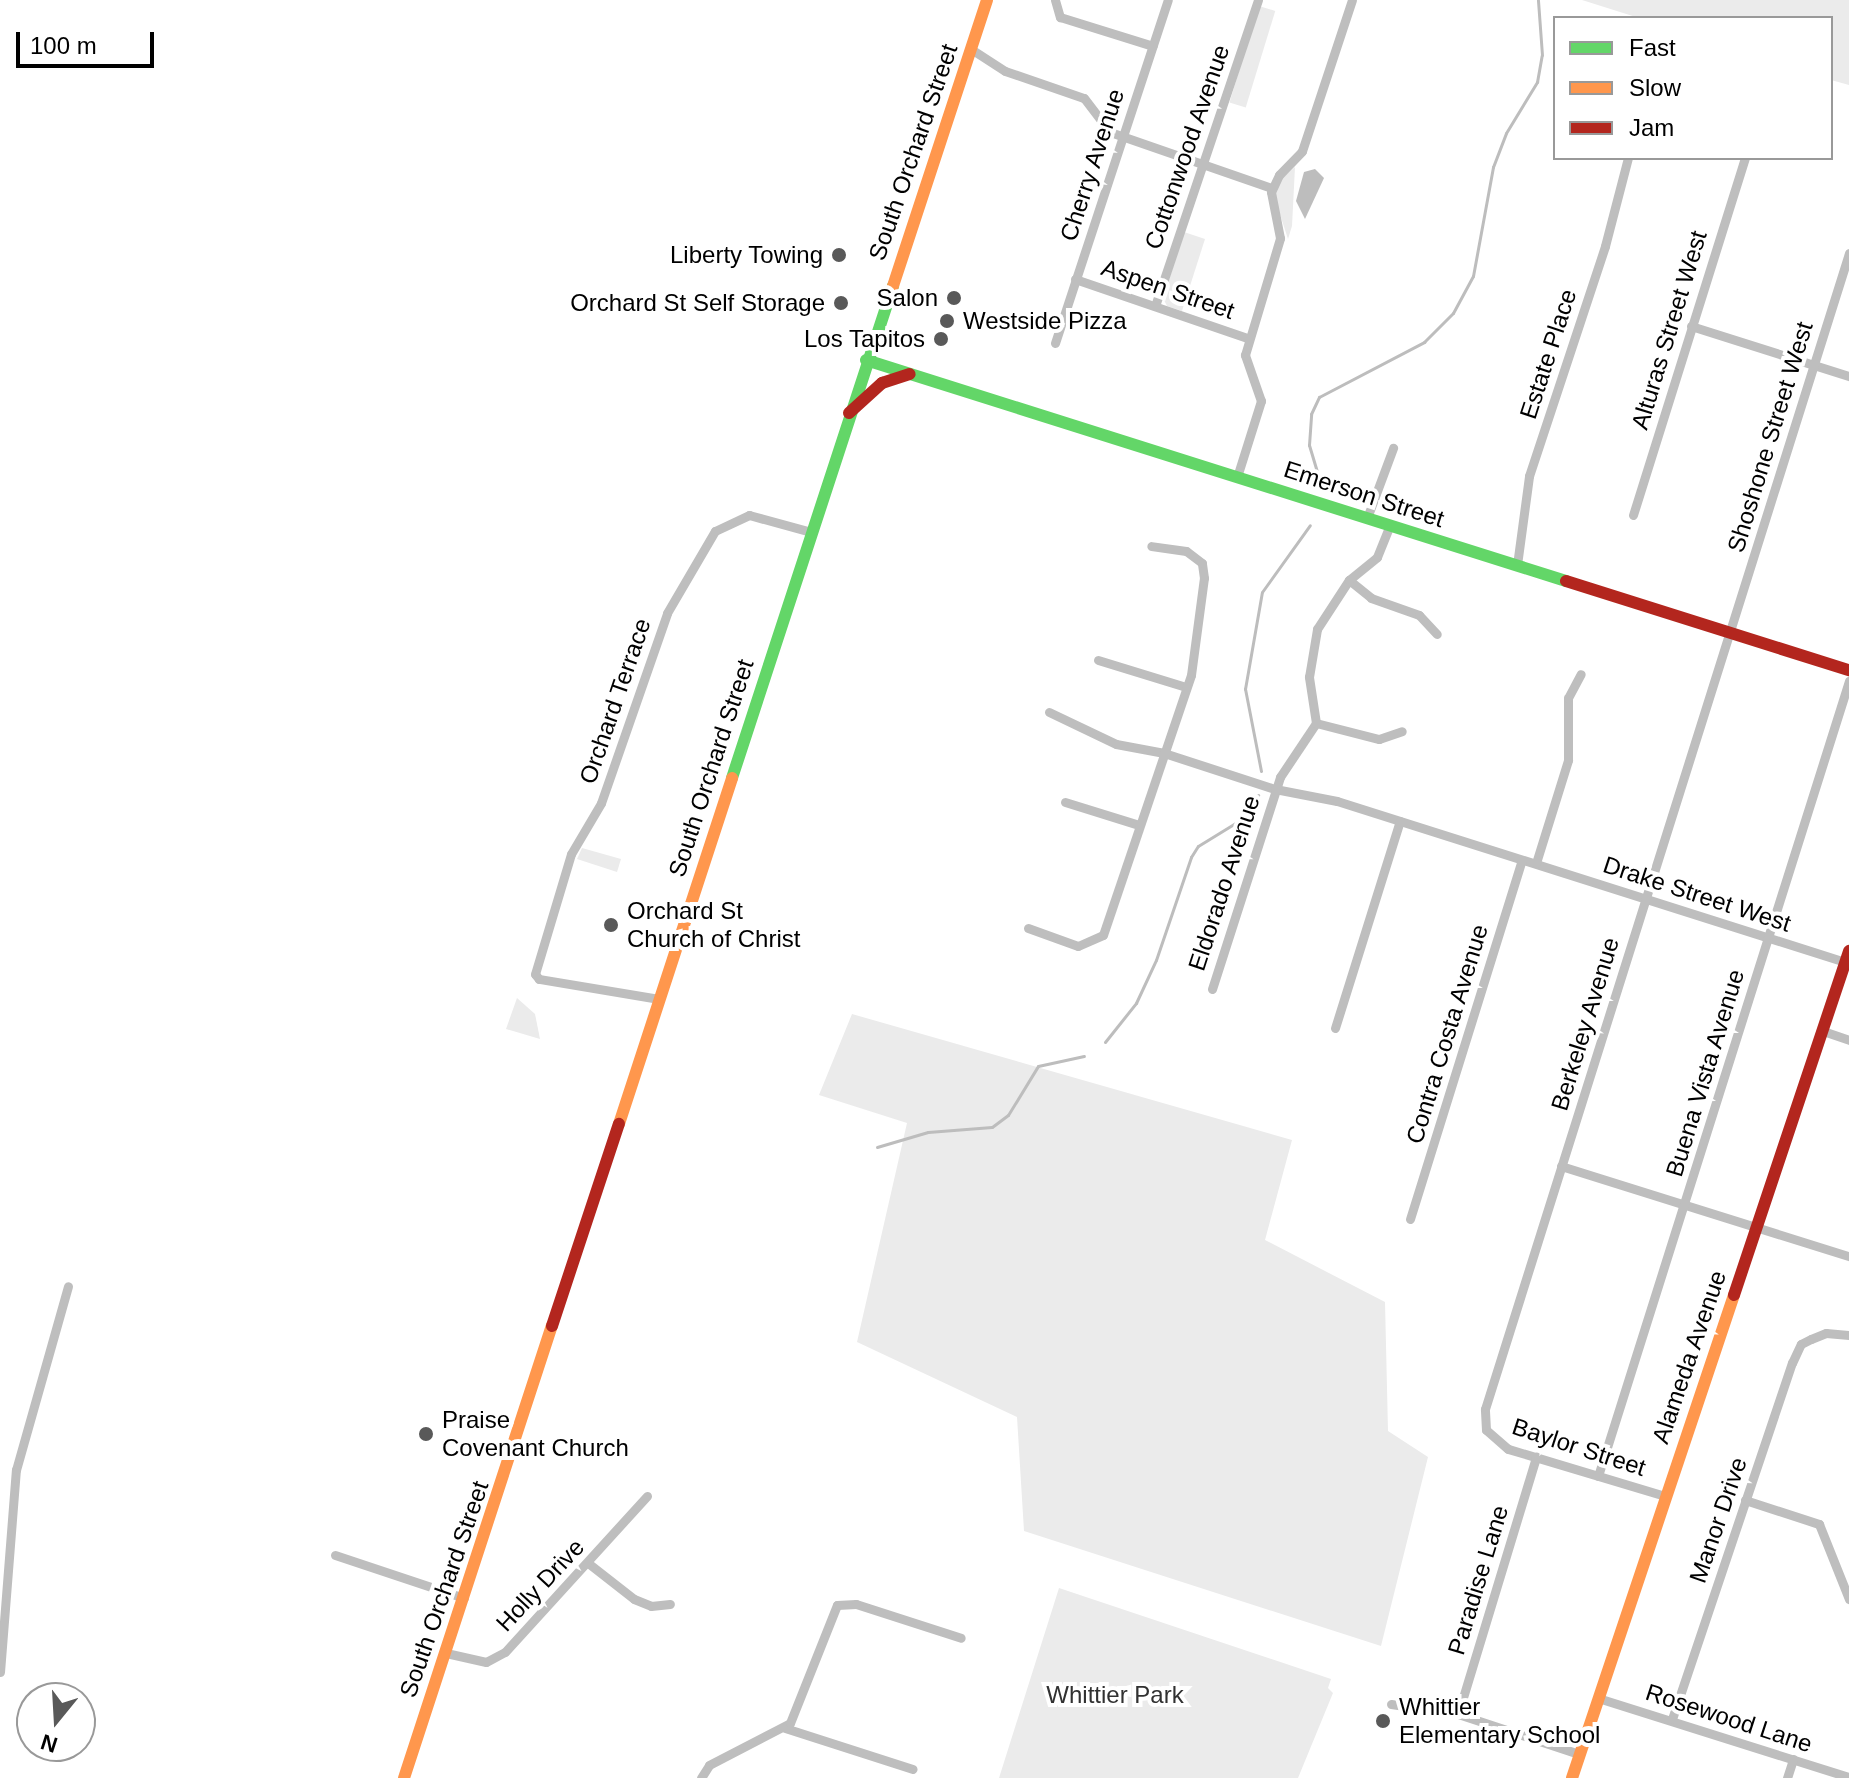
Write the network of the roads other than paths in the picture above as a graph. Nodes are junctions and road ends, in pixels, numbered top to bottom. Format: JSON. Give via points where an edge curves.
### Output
{"nodes":[{"id":1,"x":987,"y":0,"type":"edge"},
{"id":2,"x":1055,"y":0,"type":"edge"},
{"id":3,"x":1168,"y":0,"type":"edge"},
{"id":4,"x":1258,"y":0,"type":"edge"},
{"id":5,"x":1352,"y":0,"type":"edge"},
{"id":6,"x":1153,"y":46,"type":"junction"},
{"id":7,"x":971,"y":49,"type":"junction"},
{"id":8,"x":1123,"y":137,"type":"junction"},
{"id":9,"x":1627,"y":160,"type":"edge"},
{"id":10,"x":1744,"y":160,"type":"edge"},
{"id":11,"x":1203,"y":165,"type":"junction"},
{"id":12,"x":1272,"y":188,"type":"junction"},
{"id":13,"x":1849,"y":253,"type":"edge"},
{"id":14,"x":1075,"y":279,"type":"junction"},
{"id":15,"x":1155,"y":306,"type":"junction"},
{"id":16,"x":1691,"y":326,"type":"junction"},
{"id":17,"x":1247,"y":338,"type":"junction"},
{"id":18,"x":1055,"y":343,"type":"dead end"},
{"id":19,"x":866,"y":360,"type":"junction"},
{"id":20,"x":1814,"y":365,"type":"junction"},
{"id":21,"x":910,"y":374,"type":"junction"},
{"id":22,"x":1849,"y":376,"type":"edge"},
{"id":23,"x":849,"y":413,"type":"junction"},
{"id":24,"x":1393,"y":448,"type":"dead end"},
{"id":25,"x":1237,"y":477,"type":"junction"},
{"id":26,"x":1633,"y":515,"type":"dead end"},
{"id":27,"x":1367,"y":518,"type":"junction"},
{"id":28,"x":1390,"y":525,"type":"junction"},
{"id":29,"x":811,"y":532,"type":"junction"},
{"id":30,"x":1151,"y":546,"type":"dead end"},
{"id":31,"x":1517,"y":565,"type":"junction"},
{"id":32,"x":1349,"y":580,"type":"junction"},
{"id":33,"x":1731,"y":633,"type":"junction"},
{"id":34,"x":1437,"y":634,"type":"dead end"},
{"id":35,"x":1098,"y":660,"type":"dead end"},
{"id":36,"x":1849,"y":670,"type":"edge"},
{"id":37,"x":1581,"y":674,"type":"dead end"},
{"id":38,"x":1849,"y":681,"type":"edge"},
{"id":39,"x":1186,"y":687,"type":"junction"},
{"id":40,"x":1049,"y":712,"type":"dead end"},
{"id":41,"x":1316,"y":723,"type":"junction"},
{"id":42,"x":1402,"y":731,"type":"dead end"},
{"id":43,"x":1164,"y":753,"type":"junction"},
{"id":44,"x":1275,"y":789,"type":"junction"},
{"id":45,"x":1065,"y":802,"type":"dead end"},
{"id":46,"x":1400,"y":821,"type":"junction"},
{"id":47,"x":1139,"y":825,"type":"junction"},
{"id":48,"x":1522,"y":860,"type":"junction"},
{"id":49,"x":1536,"y":863,"type":"junction"},
{"id":50,"x":1646,"y":899,"type":"junction"},
{"id":51,"x":1028,"y":928,"type":"dead end"},
{"id":52,"x":1768,"y":939,"type":"junction"},
{"id":53,"x":1847,"y":957,"type":"edge"},
{"id":54,"x":1212,"y":989,"type":"dead end"},
{"id":55,"x":659,"y":999,"type":"junction"},
{"id":56,"x":1335,"y":1028,"type":"dead end"},
{"id":57,"x":1823,"y":1031,"type":"junction"},
{"id":58,"x":1849,"y":1040,"type":"edge"},
{"id":59,"x":1561,"y":1166,"type":"junction"},
{"id":60,"x":1685,"y":1205,"type":"junction"},
{"id":61,"x":1410,"y":1219,"type":"dead end"},
{"id":62,"x":1756,"y":1226,"type":"junction"},
{"id":63,"x":1849,"y":1256,"type":"edge"},
{"id":64,"x":68,"y":1286,"type":"dead end"},
{"id":65,"x":1849,"y":1335,"type":"edge"},
{"id":66,"x":1486,"y":1430,"type":"joint"},
{"id":67,"x":1536,"y":1457,"type":"junction"},
{"id":68,"x":1598,"y":1476,"type":"junction"},
{"id":69,"x":647,"y":1496,"type":"dead end"},
{"id":70,"x":1665,"y":1496,"type":"junction"},
{"id":71,"x":1745,"y":1500,"type":"junction"},
{"id":72,"x":335,"y":1555,"type":"dead end"},
{"id":73,"x":588,"y":1563,"type":"junction"},
{"id":74,"x":464,"y":1598,"type":"junction"},
{"id":75,"x":1849,"y":1599,"type":"edge"},
{"id":76,"x":670,"y":1604,"type":"dead end"},
{"id":77,"x":961,"y":1638,"type":"dead end"},
{"id":78,"x":446,"y":1653,"type":"junction"},
{"id":79,"x":0,"y":1672,"type":"edge"},
{"id":80,"x":1598,"y":1698,"type":"junction"},
{"id":81,"x":1391,"y":1704,"type":"dead end"},
{"id":82,"x":1458,"y":1714,"type":"junction"},
{"id":83,"x":1672,"y":1719,"type":"junction"},
{"id":84,"x":785,"y":1728,"type":"junction"},
{"id":85,"x":1579,"y":1754,"type":"junction"},
{"id":86,"x":1793,"y":1759,"type":"junction"},
{"id":87,"x":913,"y":1769,"type":"dead end"},
{"id":88,"x":703,"y":1774,"type":"edge"},
{"id":89,"x":1849,"y":1777,"type":"edge"},
{"id":90,"x":404,"y":1778,"type":"edge"},
{"id":91,"x":1572,"y":1778,"type":"edge"},
{"id":92,"x":1787,"y":1778,"type":"edge"}],
"edges":[{"from":1,"to":7,"type":"main road","name":"South Orchard Street"},
{"from":2,"to":6,"type":"street","via":[[1058,15]]},
{"from":3,"to":6,"type":"street","name":"Cherry Avenue"},
{"from":4,"to":11,"type":"street","name":"Cottonwood Avenue"},
{"from":5,"to":12,"type":"street","via":[[1302,151]]},
{"from":6,"to":8,"type":"street","name":"Cherry Avenue"},
{"from":7,"to":8,"type":"street","via":[[1005,71],[1084,98],[1104,128]]},
{"from":7,"to":19,"type":"main road","name":"South Orchard Street"},
{"from":8,"to":11,"type":"street"},
{"from":8,"to":14,"type":"street","name":"Cherry Avenue"},
{"from":9,"to":31,"type":"street","name":"Estate Place","via":[[1605,246],[1529,476]]},
{"from":10,"to":16,"type":"street","name":"Alturas Street West"},
{"from":11,"to":12,"type":"street"},
{"from":11,"to":15,"type":"street","name":"Cottonwood Avenue"},
{"from":12,"to":17,"type":"street","via":[[1280,238]]},
{"from":13,"to":20,"type":"street","name":"Shoshone Street West"},
{"from":14,"to":15,"type":"street","name":"Aspen Street"},
{"from":14,"to":18,"type":"street","name":"Cherry Avenue"},
{"from":15,"to":17,"type":"street","name":"Aspen Street"},
{"from":16,"to":20,"type":"street"},
{"from":16,"to":26,"type":"street","name":"Alturas Street West"},
{"from":17,"to":25,"type":"street","via":[[1247,364],[1261,401]]},
{"from":19,"to":21,"type":"main road","name":"Emerson Street"},
{"from":19,"to":23,"type":"main road","name":"South Orchard Street"},
{"from":20,"to":22,"type":"street"},
{"from":20,"to":33,"type":"street","name":"Shoshone Street West"},
{"from":21,"to":23,"type":"main road","via":[[882,383]]},
{"from":21,"to":25,"type":"main road","name":"Emerson Street"},
{"from":23,"to":29,"type":"main road","name":"South Orchard Street"},
{"from":24,"to":27,"type":"street"},
{"from":25,"to":27,"type":"main road","name":"Emerson Street"},
{"from":27,"to":28,"type":"main road","name":"Emerson Street"},
{"from":28,"to":31,"type":"main road","name":"Emerson Street"},
{"from":28,"to":32,"type":"street","via":[[1377,557]]},
{"from":29,"to":55,"type":"main road","name":"South Orchard Street"},
{"from":29,"to":55,"type":"street","name":"Orchard Terrace","via":[[742,515],[715,531],[704,547],[646,663],[601,803],[577,837],[543,939],[535,969],[539,979]]},
{"from":30,"to":39,"type":"street","via":[[1193,554],[1204,569]]},
{"from":31,"to":33,"type":"main road","name":"Emerson Street"},
{"from":32,"to":34,"type":"street","via":[[1371,598],[1419,615]]},
{"from":32,"to":41,"type":"street","via":[[1330,603],[1312,646],[1309,677]]},
{"from":33,"to":36,"type":"main road","name":"Emerson Street"},
{"from":33,"to":50,"type":"street","name":"Berkeley Avenue"},
{"from":35,"to":39,"type":"street"},
{"from":37,"to":49,"type":"street","via":[[1568,698],[1568,760]]},
{"from":38,"to":52,"type":"street","name":"Buena Vista Avenue"},
{"from":39,"to":43,"type":"street"},
{"from":40,"to":43,"type":"street","via":[[1116,744]]},
{"from":41,"to":42,"type":"street","via":[[1379,739]]},
{"from":41,"to":44,"type":"street","name":"Eldorado Avenue"},
{"from":43,"to":44,"type":"street"},
{"from":43,"to":47,"type":"street"},
{"from":44,"to":46,"type":"street"},
{"from":44,"to":54,"type":"street","name":"Eldorado Avenue"},
{"from":45,"to":47,"type":"street"},
{"from":46,"to":48,"type":"street"},
{"from":46,"to":56,"type":"street"},
{"from":47,"to":51,"type":"street","via":[[1106,931],[1098,940],[1078,946]]},
{"from":48,"to":49,"type":"street","name":"Drake Street West"},
{"from":48,"to":61,"type":"street","name":"Contra Costa Avenue"},
{"from":49,"to":50,"type":"street","name":"Drake Street West"},
{"from":50,"to":52,"type":"street","name":"Drake Street West"},
{"from":50,"to":59,"type":"street","name":"Berkeley Avenue"},
{"from":52,"to":53,"type":"street","name":"Drake Street West"},
{"from":52,"to":60,"type":"street","name":"Buena Vista Avenue"},
{"from":53,"to":57,"type":"main road","name":"Alameda Avenue"},
{"from":55,"to":74,"type":"main road","name":"South Orchard Street"},
{"from":57,"to":58,"type":"street"},
{"from":57,"to":62,"type":"main road","name":"Alameda Avenue"},
{"from":59,"to":60,"type":"street"},
{"from":59,"to":66,"type":"street","name":"Berkeley Avenue","via":[[1495,1373]]},
{"from":60,"to":62,"type":"street"},
{"from":60,"to":68,"type":"street","name":"Buena Vista Avenue"},
{"from":62,"to":63,"type":"street"},
{"from":62,"to":70,"type":"main road","name":"Alameda Avenue"},
{"from":64,"to":79,"type":"street","via":[[16,1470]]},
{"from":65,"to":71,"type":"street","name":"Manor Drive","via":[[1826,1333],[1811,1339],[1792,1363]]},
{"from":66,"to":67,"type":"street","name":"Baylor Street","via":[[1502,1445]]},
{"from":67,"to":68,"type":"street","name":"Baylor Street"},
{"from":67,"to":82,"type":"street","name":"Paradise Lane"},
{"from":68,"to":70,"type":"street","name":"Baylor Street"},
{"from":69,"to":73,"type":"street","name":"Holly Drive"},
{"from":70,"to":80,"type":"main road","name":"Alameda Avenue"},
{"from":71,"to":75,"type":"street","via":[[1819,1524]]},
{"from":71,"to":83,"type":"street","name":"Manor Drive"},
{"from":72,"to":74,"type":"street"},
{"from":73,"to":76,"type":"street","via":[[634,1599],[651,1606]]},
{"from":73,"to":78,"type":"street","name":"Holly Drive","via":[[498,1657],[481,1662]]},
{"from":74,"to":78,"type":"main road","name":"South Orchard Street"},
{"from":77,"to":84,"type":"street","via":[[856,1604],[837,1605],[797,1714]]},
{"from":78,"to":90,"type":"main road","name":"South Orchard Street"},
{"from":80,"to":83,"type":"street","name":"Rosewood Lane"},
{"from":80,"to":85,"type":"main road","name":"Alameda Avenue"},
{"from":81,"to":82,"type":"street"},
{"from":82,"to":85,"type":"street"},
{"from":83,"to":86,"type":"street","name":"Rosewood Lane"},
{"from":84,"to":87,"type":"street"},
{"from":84,"to":88,"type":"street"},
{"from":85,"to":91,"type":"main road","name":"Alameda Avenue"},
{"from":86,"to":89,"type":"street","name":"Rosewood Lane"},
{"from":86,"to":92,"type":"street"}]}
